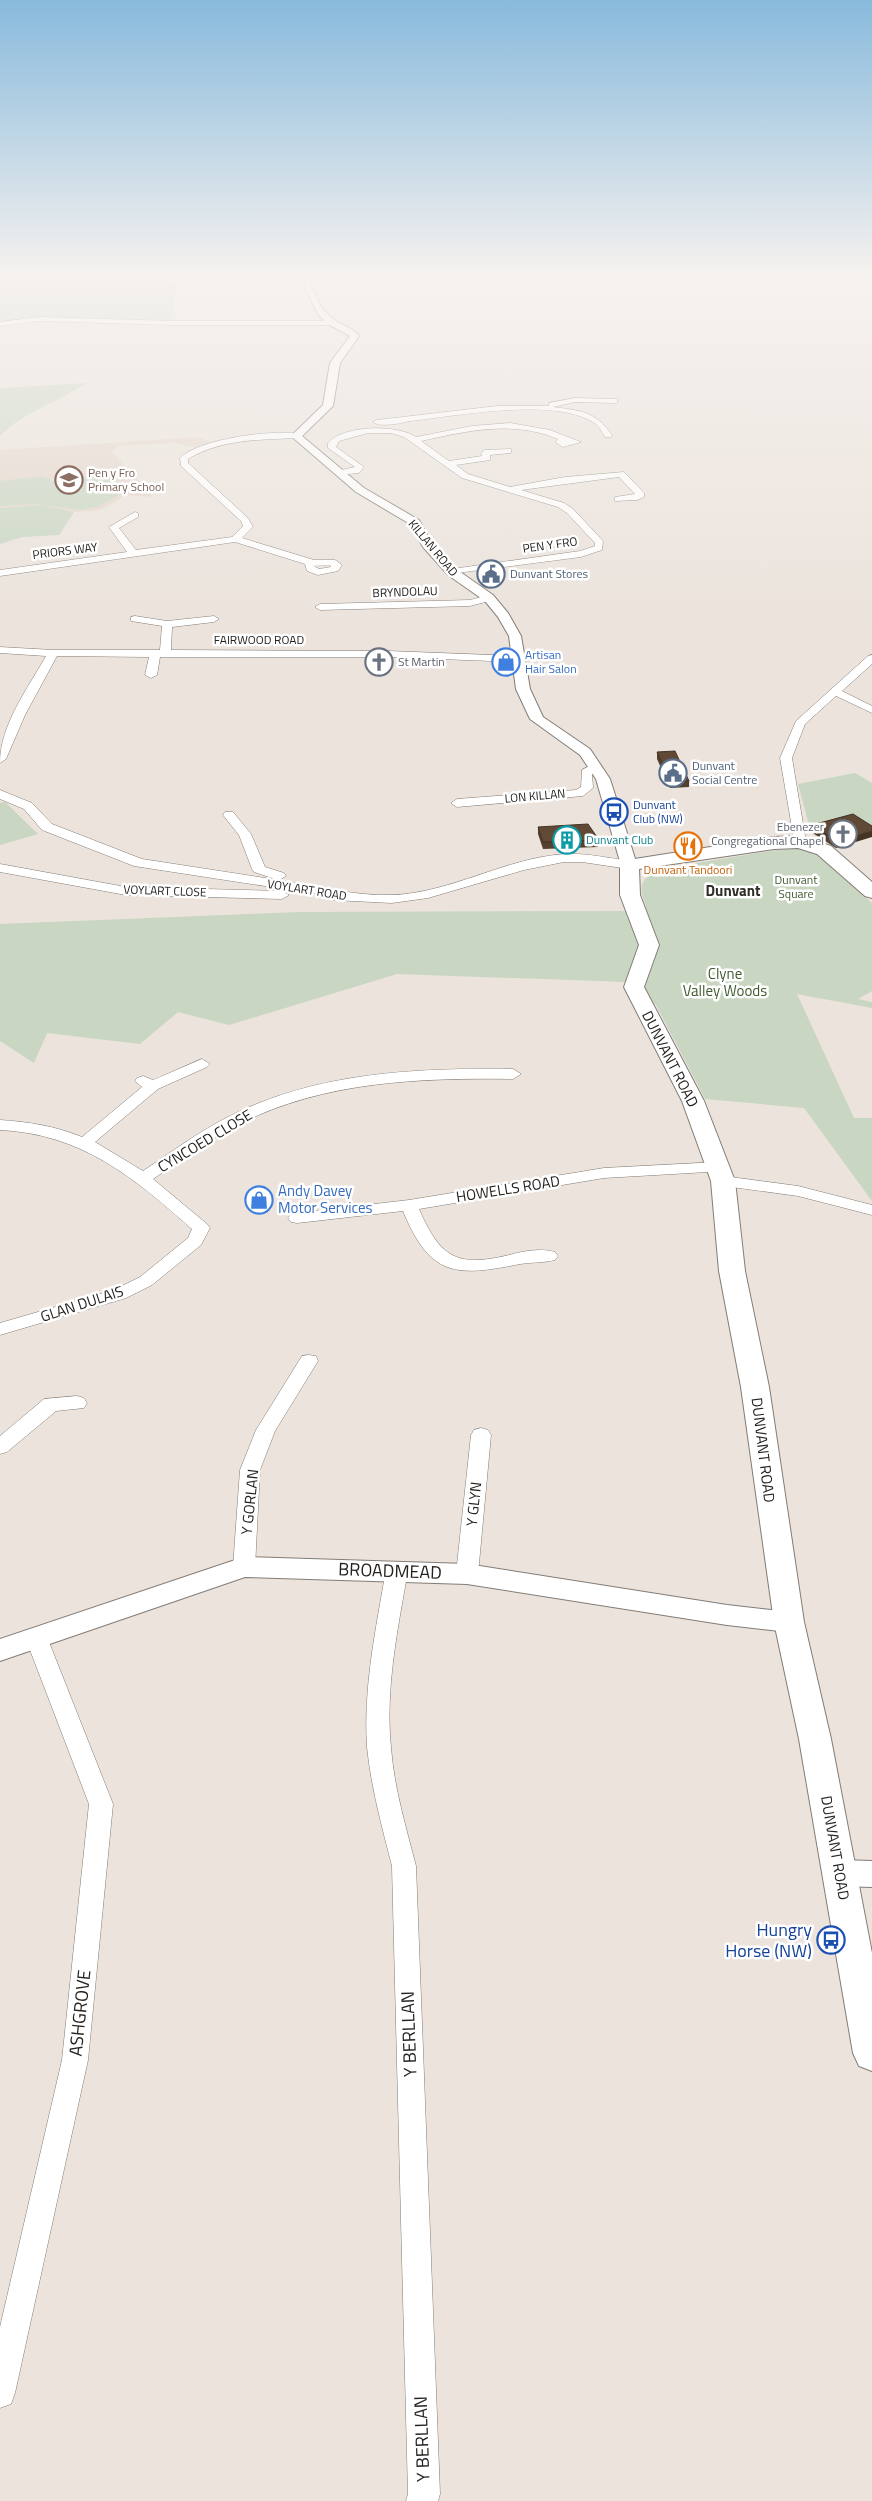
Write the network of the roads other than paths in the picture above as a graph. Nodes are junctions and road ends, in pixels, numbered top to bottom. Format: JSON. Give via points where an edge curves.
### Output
{"nodes":[{"id":1,"x":330,"y":392,"type":"edge"},
{"id":2,"x":614,"y":401,"type":"dead end"},
{"id":3,"x":547,"y":408,"type":"junction"},
{"id":4,"x":368,"y":431,"type":"junction"},
{"id":5,"x":608,"y":434,"type":"dead end"},
{"id":6,"x":296,"y":436,"type":"junction"},
{"id":7,"x":415,"y":440,"type":"junction"},
{"id":8,"x":565,"y":440,"type":"dead end"},
{"id":9,"x":508,"y":450,"type":"dead end"},
{"id":10,"x":447,"y":464,"type":"junction"},
{"id":11,"x":340,"y":473,"type":"junction"},
{"id":12,"x":510,"y":490,"type":"junction"},
{"id":13,"x":618,"y":499,"type":"dead end"},
{"id":14,"x":135,"y":515,"type":"dead end"},
{"id":15,"x":236,"y":540,"type":"junction"},
{"id":16,"x":134,"y":555,"type":"junction"},
{"id":17,"x":313,"y":563,"type":"dead end"},
{"id":18,"x":452,"y":572,"type":"junction"},
{"id":19,"x":0,"y":573,"type":"edge"},
{"id":20,"x":318,"y":595,"type":"dead end"},
{"id":21,"x":489,"y":598,"type":"junction"},
{"id":22,"x":135,"y":619,"type":"dead end"},
{"id":23,"x":214,"y":619,"type":"dead end"},
{"id":24,"x":167,"y":624,"type":"junction"},
{"id":25,"x":0,"y":650,"type":"edge"},
{"id":26,"x":53,"y":653,"type":"junction"},
{"id":27,"x":160,"y":654,"type":"junction"},
{"id":28,"x":872,"y":658,"type":"edge"},
{"id":29,"x":519,"y":659,"type":"junction"},
{"id":30,"x":151,"y":675,"type":"dead end"},
{"id":31,"x":836,"y":692,"type":"junction"},
{"id":32,"x":872,"y":710,"type":"edge"},
{"id":33,"x":0,"y":758,"type":"edge"},
{"id":34,"x":595,"y":767,"type":"junction"},
{"id":35,"x":0,"y":794,"type":"edge"},
{"id":36,"x":457,"y":803,"type":"dead end"},
{"id":37,"x":229,"y":815,"type":"dead end"},
{"id":38,"x":800,"y":842,"type":"junction"},
{"id":39,"x":629,"y":865,"type":"junction"},
{"id":40,"x":0,"y":868,"type":"edge"},
{"id":41,"x":872,"y":892,"type":"edge"},
{"id":42,"x":327,"y":893,"type":"junction"},
{"id":43,"x":202,"y":1064,"type":"dead end"},
{"id":44,"x":512,"y":1074,"type":"dead end"},
{"id":45,"x":0,"y":1125,"type":"edge"},
{"id":46,"x":84,"y":1143,"type":"junction"},
{"id":47,"x":721,"y":1174,"type":"junction"},
{"id":48,"x":142,"y":1180,"type":"junction"},
{"id":49,"x":409,"y":1205,"type":"junction"},
{"id":50,"x":872,"y":1210,"type":"edge"},
{"id":51,"x":297,"y":1218,"type":"dead end"},
{"id":52,"x":549,"y":1256,"type":"dead end"},
{"id":53,"x":0,"y":1329,"type":"edge"},
{"id":54,"x":308,"y":1360,"type":"dead end"},
{"id":55,"x":77,"y":1403,"type":"dead end"},
{"id":56,"x":481,"y":1435,"type":"dead end"},
{"id":57,"x":0,"y":1447,"type":"edge"},
{"id":58,"x":244,"y":1568,"type":"junction"},
{"id":59,"x":397,"y":1570,"type":"junction"},
{"id":60,"x":467,"y":1574,"type":"junction"},
{"id":61,"x":789,"y":1622,"type":"junction"},
{"id":62,"x":36,"y":1637,"type":"junction"},
{"id":63,"x":0,"y":1650,"type":"edge"},
{"id":64,"x":856,"y":1873,"type":"edge"},
{"id":65,"x":872,"y":2053,"type":"edge"},
{"id":66,"x":0,"y":2393,"type":"edge"},
{"id":67,"x":422,"y":2501,"type":"edge"}],
"edges":[{"from":1,"to":6,"type":"street","via":[[328,406]]},
{"from":2,"to":3,"type":"street","via":[[563,402]]},
{"from":3,"to":4,"type":"street","via":[[478,409],[374,422],[364,425]]},
{"from":3,"to":5,"type":"street","via":[[582,414],[598,422]]},
{"from":4,"to":7,"type":"street","name":"PEN Y FRO","via":[[391,431]]},
{"from":4,"to":11,"type":"street","name":"PEN Y FRO","via":[[348,434],[332,443],[332,448],[360,468]]},
{"from":6,"to":11,"type":"street","name":"KILLAN ROAD"},
{"from":6,"to":15,"type":"street","via":[[231,441],[209,446],[184,458],[184,464],[245,520],[248,527]]},
{"from":7,"to":8,"type":"street","via":[[472,428],[513,425],[549,431]]},
{"from":7,"to":10,"type":"street","name":"PEN Y FRO"},
{"from":9,"to":10,"type":"street","via":[[485,453],[487,458]]},
{"from":10,"to":12,"type":"street","name":"PEN Y FRO","via":[[465,476]]},
{"from":11,"to":18,"type":"street","name":"KILLAN ROAD","via":[[360,490],[414,522],[427,544]]},
{"from":12,"to":13,"type":"street","name":"PEN Y FRO","via":[[621,474],[640,495]]},
{"from":12,"to":18,"type":"street","name":"PEN Y FRO","via":[[561,505],[597,538],[598,548],[582,554]]},
{"from":14,"to":16,"type":"street","name":"PRIORS WAY","via":[[114,527]]},
{"from":15,"to":16,"type":"street","name":"PRIORS WAY"},
{"from":15,"to":17,"type":"street","name":"PRIORS WAY"},
{"from":16,"to":19,"type":"street","name":"PRIORS WAY"},
{"from":18,"to":21,"type":"street","name":"KILLAN ROAD"},
{"from":20,"to":21,"type":"street","name":"BRYNDOLAU","via":[[321,609],[470,603]]},
{"from":21,"to":29,"type":"street","name":"KILLAN ROAD","via":[[515,636]]},
{"from":22,"to":24,"type":"street"},
{"from":23,"to":24,"type":"street"},
{"from":24,"to":27,"type":"street"},
{"from":25,"to":26,"type":"street","name":"FAIRWOOD ROAD"},
{"from":26,"to":27,"type":"street","name":"FAIRWOOD ROAD"},
{"from":26,"to":33,"type":"street"},
{"from":27,"to":29,"type":"street","name":"FAIRWOOD ROAD","via":[[388,654]]},
{"from":27,"to":30,"type":"street"},
{"from":28,"to":31,"type":"street"},
{"from":29,"to":34,"type":"street","name":"KILLAN ROAD","via":[[523,689],[537,719],[585,752]]},
{"from":31,"to":32,"type":"street"},
{"from":31,"to":38,"type":"street","via":[[800,723],[786,758]]},
{"from":34,"to":36,"type":"street","name":"LON KILLAN","via":[[586,773],[587,788],[579,793]]},
{"from":34,"to":39,"type":"street","name":"KILLAN ROAD","via":[[604,779]]},
{"from":35,"to":42,"type":"street","name":"VOYLART ROAD","via":[[28,806],[47,827],[139,863]]},
{"from":37,"to":42,"type":"street","via":[[245,834],[258,869]]},
{"from":38,"to":39,"type":"main road","via":[[774,842]]},
{"from":38,"to":41,"type":"main road","via":[[824,850]]},
{"from":39,"to":42,"type":"street","name":"VOYLART ROAD","via":[[564,858],[522,866],[428,894],[392,899]]},
{"from":39,"to":47,"type":"main road","name":"DUNVANT ROAD","via":[[630,895],[649,945],[634,987],[693,1101]]},
{"from":40,"to":42,"type":"street","name":"VOYLART CLOSE","via":[[126,891]]},
{"from":43,"to":46,"type":"street","via":[[147,1084]]},
{"from":44,"to":48,"type":"street","name":"CYNCOED CLOSE","via":[[477,1078],[411,1074],[342,1082],[279,1099],[232,1120]]},
{"from":45,"to":46,"type":"street","via":[[19,1124],[63,1134]]},
{"from":46,"to":48,"type":"street","via":[[97,1148]]},
{"from":47,"to":49,"type":"street","name":"HOWELLS ROAD","via":[[604,1173]]},
{"from":47,"to":50,"type":"street","name":"HOWELLS ROAD"},
{"from":47,"to":61,"type":"main road","name":"DUNVANT ROAD","via":[[732,1271],[755,1387]]},
{"from":48,"to":53,"type":"street","name":"GLAN DULAIS","via":[[202,1228],[195,1241],[146,1281],[120,1294]]},
{"from":49,"to":51,"type":"street","name":"HOWELLS ROAD"},
{"from":49,"to":52,"type":"street","via":[[424,1238],[440,1257],[470,1266],[502,1262],[526,1248]]},
{"from":54,"to":58,"type":"street","name":"Y GORLAN","via":[[266,1430],[250,1470]]},
{"from":55,"to":57,"type":"street","via":[[51,1404]]},
{"from":56,"to":60,"type":"street","name":"Y GLYN"},
{"from":58,"to":59,"type":"street","name":"BROADMEAD"},
{"from":58,"to":62,"type":"street","name":"BROADMEAD"},
{"from":59,"to":60,"type":"street","name":"BROADMEAD"},
{"from":59,"to":67,"type":"street","name":"Y BERLLAN","via":[[380,1667],[378,1732],[388,1802],[404,1866]]},
{"from":60,"to":61,"type":"street","name":"BROADMEAD"},
{"from":61,"to":64,"type":"main road","name":"DUNVANT ROAD","via":[[815,1739]]},
{"from":62,"to":63,"type":"street","name":"BROADMEAD"},
{"from":62,"to":66,"type":"street","name":"ASHGROVE","via":[[101,1804],[75,2060]]},
{"from":64,"to":65,"type":"main road","name":"DUNVANT ROAD"}]}
